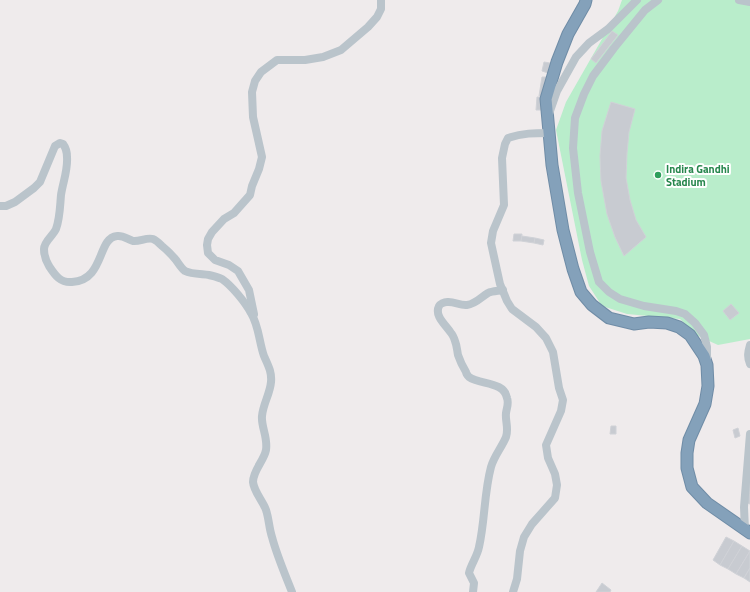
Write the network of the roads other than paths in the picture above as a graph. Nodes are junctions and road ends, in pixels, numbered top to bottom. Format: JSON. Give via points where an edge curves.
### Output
{"nodes":[{"id":1,"x":381,"y":0,"type":"edge"},
{"id":2,"x":586,"y":0,"type":"edge"},
{"id":3,"x":637,"y":0,"type":"edge"},
{"id":4,"x":658,"y":0,"type":"edge"},
{"id":5,"x":739,"y":0,"type":"edge"},
{"id":6,"x":750,"y":2,"type":"edge"},
{"id":7,"x":548,"y":116,"type":"junction"},
{"id":8,"x":549,"y":133,"type":"junction"},
{"id":9,"x":0,"y":206,"type":"edge"},
{"id":10,"x":503,"y":290,"type":"junction"},
{"id":11,"x":254,"y":319,"type":"junction"},
{"id":12,"x":750,"y":345,"type":"edge"},
{"id":13,"x":750,"y":364,"type":"edge"},
{"id":14,"x":707,"y":365,"type":"junction"},
{"id":15,"x":750,"y":434,"type":"edge"},
{"id":16,"x":748,"y":531,"type":"edge"},
{"id":17,"x":292,"y":592,"type":"edge"},
{"id":18,"x":473,"y":592,"type":"edge"},
{"id":19,"x":513,"y":592,"type":"edge"}],
"edges":[{"from":1,"to":11,"type":"street","via":[[381,9],[377,17],[341,50],[305,60],[277,60],[261,72],[255,81],[252,92],[253,117],[262,157],[259,169],[250,195],[212,232],[207,245],[208,253],[215,260],[238,270],[249,290]]},
{"from":2,"to":7,"type":"highway","via":[[557,62],[546,98]]},
{"from":3,"to":7,"type":"street","via":[[576,58],[557,91]]},
{"from":4,"to":14,"type":"street","via":[[645,10],[614,48],[593,76],[584,94],[575,118],[573,148],[578,193],[599,282],[620,299],[685,314],[704,336]]},
{"from":5,"to":6,"type":"street"},
{"from":7,"to":8,"type":"highway"},
{"from":8,"to":10,"type":"street","via":[[516,135],[508,138],[505,144],[502,158],[504,205],[491,243]]},
{"from":8,"to":14,"type":"highway","via":[[563,230],[581,292],[592,306],[609,318],[634,324],[667,323],[679,327],[690,334]]},
{"from":9,"to":11,"type":"street","via":[[15,202],[34,188],[40,182],[54,146],[63,144],[67,154],[67,168],[57,224],[44,250],[48,265],[61,281],[72,282],[87,278],[111,238],[124,236],[134,241],[152,239],[167,250],[187,272],[218,277],[231,287]]},
{"from":10,"to":18,"type":"street","via":[[490,292],[473,304],[441,304],[438,312],[451,332],[458,356],[469,377],[502,389],[508,401],[507,432],[491,465],[479,547],[469,573],[474,584]]},
{"from":10,"to":19,"type":"street","via":[[512,309],[546,338],[553,352],[563,400],[561,411],[546,445],[557,485],[555,498],[524,537]]},
{"from":11,"to":17,"type":"street","via":[[272,382],[262,415],[266,450],[253,481],[264,503],[273,540]]},
{"from":12,"to":13,"type":"street"},
{"from":14,"to":16,"type":"highway","via":[[708,386],[705,404],[689,440],[686,468],[692,487],[707,503]]},
{"from":15,"to":16,"type":"street","via":[[744,507]]}]}
